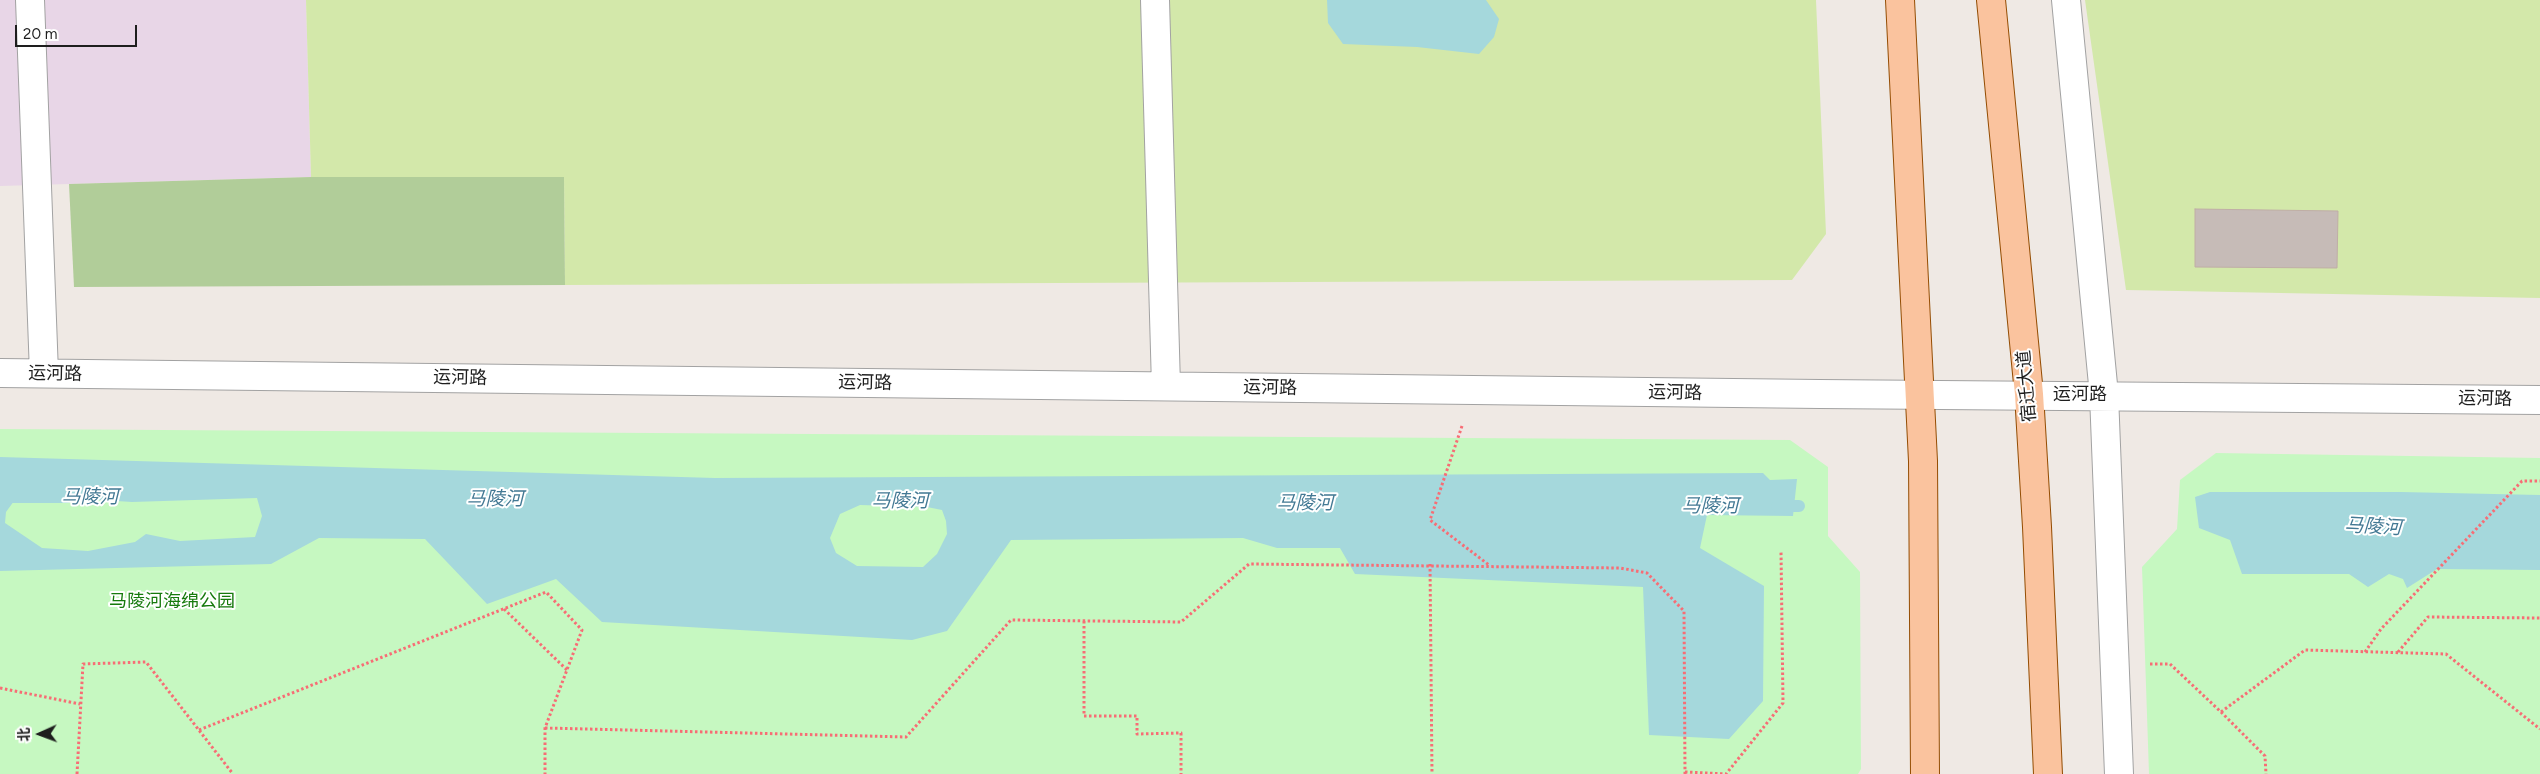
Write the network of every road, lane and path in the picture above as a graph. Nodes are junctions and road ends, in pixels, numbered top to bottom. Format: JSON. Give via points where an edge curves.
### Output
{"nodes":[{"id":1,"x":30,"y":0,"type":"edge"},
{"id":2,"x":1155,"y":0,"type":"edge"},
{"id":3,"x":1900,"y":0,"type":"edge"},
{"id":4,"x":1991,"y":0,"type":"edge"},
{"id":5,"x":2066,"y":0,"type":"edge"},
{"id":6,"x":0,"y":373,"type":"edge"},
{"id":7,"x":44,"y":373,"type":"junction"},
{"id":8,"x":1166,"y":386,"type":"junction"},
{"id":9,"x":2028,"y":394,"type":"junction"},
{"id":10,"x":1920,"y":395,"type":"junction"},
{"id":11,"x":2104,"y":395,"type":"junction"},
{"id":12,"x":2540,"y":400,"type":"edge"},
{"id":13,"x":1451,"y":456,"type":"dead end"},
{"id":14,"x":2540,"y":482,"type":"edge"},
{"id":15,"x":1781,"y":552,"type":"dead end"},
{"id":16,"x":1430,"y":564,"type":"junction"},
{"id":17,"x":1490,"y":565,"type":"junction"},
{"id":18,"x":504,"y":609,"type":"junction"},
{"id":19,"x":2540,"y":618,"type":"edge"},
{"id":20,"x":1084,"y":621,"type":"junction"},
{"id":21,"x":2364,"y":652,"type":"junction"},
{"id":22,"x":2397,"y":653,"type":"junction"},
{"id":23,"x":2141,"y":664,"type":"dead end"},
{"id":24,"x":567,"y":670,"type":"junction"},
{"id":25,"x":0,"y":688,"type":"edge"},
{"id":26,"x":80,"y":704,"type":"junction"},
{"id":27,"x":2221,"y":712,"type":"junction"},
{"id":28,"x":545,"y":728,"type":"junction"},
{"id":29,"x":2540,"y":729,"type":"edge"},
{"id":30,"x":199,"y":730,"type":"junction"},
{"id":31,"x":1685,"y":773,"type":"edge"},
{"id":32,"x":77,"y":774,"type":"edge"},
{"id":33,"x":233,"y":774,"type":"edge"},
{"id":34,"x":545,"y":774,"type":"edge"},
{"id":35,"x":1181,"y":774,"type":"edge"},
{"id":36,"x":1432,"y":774,"type":"edge"},
{"id":37,"x":1925,"y":774,"type":"edge"},
{"id":38,"x":2048,"y":774,"type":"edge"},
{"id":39,"x":2119,"y":774,"type":"edge"},
{"id":40,"x":2266,"y":774,"type":"edge"}],
"edges":[{"from":1,"to":7,"type":"street"},
{"from":2,"to":8,"type":"street"},
{"from":3,"to":10,"type":"main road"},
{"from":4,"to":9,"type":"main road","name":"宿迁大道"},
{"from":5,"to":11,"type":"street"},
{"from":6,"to":7,"type":"street","name":"运河路"},
{"from":7,"to":8,"type":"street","name":"运河路"},
{"from":8,"to":10,"type":"street","name":"运河路"},
{"from":9,"to":10,"type":"street","name":"运河路"},
{"from":9,"to":11,"type":"street","name":"运河路"},
{"from":9,"to":38,"type":"main road","name":"宿迁大道"},
{"from":10,"to":37,"type":"main road"},
{"from":11,"to":12,"type":"street","name":"运河路"},
{"from":11,"to":39,"type":"street"},
{"from":13,"to":17,"type":"path","via":[[1430,520]]},
{"from":14,"to":21,"type":"path","via":[[2522,481],[2381,629]]},
{"from":15,"to":31,"type":"path","via":[[1783,703],[1726,774]]},
{"from":16,"to":17,"type":"path"},
{"from":16,"to":20,"type":"path","via":[[1249,564],[1181,622]]},
{"from":16,"to":36,"type":"path"},
{"from":17,"to":31,"type":"path","via":[[1620,568],[1647,573],[1684,611]]},
{"from":18,"to":24,"type":"path"},
{"from":18,"to":24,"type":"path","via":[[546,592],[582,630]]},
{"from":18,"to":30,"type":"path"},
{"from":19,"to":22,"type":"path","via":[[2428,617]]},
{"from":20,"to":28,"type":"path","via":[[1011,620],[906,737]]},
{"from":20,"to":35,"type":"path","via":[[1084,716],[1137,716],[1137,734],[1181,733]]},
{"from":21,"to":22,"type":"path"},
{"from":21,"to":27,"type":"path","via":[[2305,650]]},
{"from":22,"to":29,"type":"path","via":[[2446,654]]},
{"from":23,"to":27,"type":"path","via":[[2170,664]]},
{"from":24,"to":28,"type":"path"},
{"from":25,"to":26,"type":"path"},
{"from":26,"to":30,"type":"path","via":[[82,664],[146,662]]},
{"from":26,"to":32,"type":"path"},
{"from":27,"to":40,"type":"path","via":[[2265,756]]},
{"from":28,"to":34,"type":"path"},
{"from":30,"to":33,"type":"path"}]}
